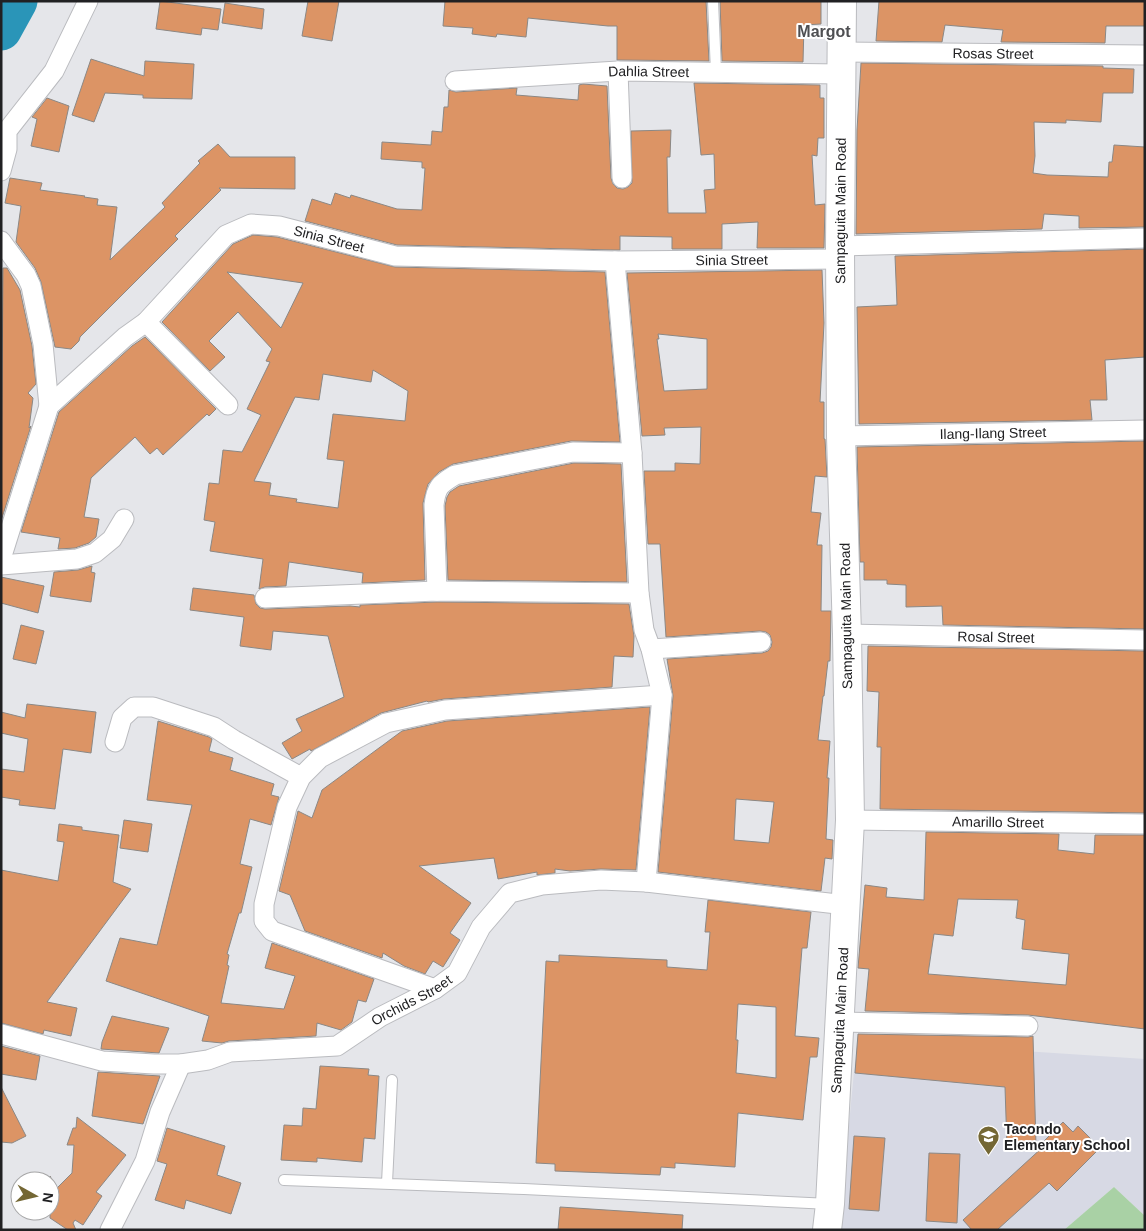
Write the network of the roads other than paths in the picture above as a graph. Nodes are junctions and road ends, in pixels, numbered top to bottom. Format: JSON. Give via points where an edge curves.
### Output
{"nodes":[{"id":1,"x":88,"y":1,"type":"edge"},
{"id":2,"x":713,"y":1,"type":"edge"},
{"id":3,"x":842,"y":1,"type":"edge"},
{"id":4,"x":1145,"y":55,"type":"edge"},
{"id":5,"x":842,"y":63,"type":"junction"},
{"id":6,"x":618,"y":71,"type":"junction"},
{"id":7,"x":716,"y":72,"type":"junction"},
{"id":8,"x":455,"y":81,"type":"dead end"},
{"id":9,"x":1,"y":171,"type":"edge"},
{"id":10,"x":622,"y":178,"type":"dead end"},
{"id":11,"x":1145,"y":238,"type":"edge"},
{"id":12,"x":1,"y":241,"type":"edge"},
{"id":13,"x":840,"y":252,"type":"junction"},
{"id":14,"x":615,"y":261,"type":"junction"},
{"id":15,"x":146,"y":322,"type":"junction"},
{"id":16,"x":228,"y":405,"type":"dead end"},
{"id":17,"x":49,"y":406,"type":"junction"},
{"id":18,"x":1145,"y":430,"type":"edge"},
{"id":19,"x":841,"y":436,"type":"junction"},
{"id":20,"x":632,"y":453,"type":"junction"},
{"id":21,"x":124,"y":519,"type":"dead end"},
{"id":22,"x":1,"y":559,"type":"edge"},
{"id":23,"x":1,"y":565,"type":"edge"},
{"id":24,"x":437,"y":591,"type":"junction"},
{"id":25,"x":639,"y":593,"type":"junction"},
{"id":26,"x":265,"y":598,"type":"dead end"},
{"id":27,"x":847,"y":634,"type":"junction"},
{"id":28,"x":1145,"y":640,"type":"edge"},
{"id":29,"x":761,"y":642,"type":"dead end"},
{"id":30,"x":651,"y":649,"type":"junction"},
{"id":31,"x":662,"y":695,"type":"junction"},
{"id":32,"x":115,"y":742,"type":"dead end"},
{"id":33,"x":301,"y":777,"type":"junction"},
{"id":34,"x":850,"y":820,"type":"junction"},
{"id":35,"x":1145,"y":824,"type":"edge"},
{"id":36,"x":646,"y":882,"type":"junction"},
{"id":37,"x":846,"y":905,"type":"junction"},
{"id":38,"x":435,"y":989,"type":"junction"},
{"id":39,"x":841,"y":1022,"type":"junction"},
{"id":40,"x":1028,"y":1026,"type":"dead end"},
{"id":41,"x":1,"y":1034,"type":"edge"},
{"id":42,"x":181,"y":1064,"type":"junction"},
{"id":43,"x":392,"y":1080,"type":"dead end"},
{"id":44,"x":284,"y":1180,"type":"dead end"},
{"id":45,"x":387,"y":1183,"type":"junction"},
{"id":46,"x":828,"y":1217,"type":"edge"},
{"id":47,"x":110,"y":1230,"type":"edge"}],
"edges":[{"from":1,"to":9,"type":"street","via":[[54,71],[7,131],[7,149]]},
{"from":2,"to":7,"type":"lane"},
{"from":3,"to":5,"type":"street","name":"Sampaguita Main Road"},
{"from":4,"to":5,"type":"street","name":"Rosas Street"},
{"from":5,"to":7,"type":"street","name":"Dahlia Street"},
{"from":5,"to":13,"type":"street","name":"Sampaguita Main Road"},
{"from":6,"to":7,"type":"street","name":"Dahlia Street"},
{"from":6,"to":8,"type":"street","name":"Dahlia Street"},
{"from":6,"to":10,"type":"street"},
{"from":11,"to":13,"type":"street","name":"Sinia Street"},
{"from":12,"to":17,"type":"street","via":[[31,286],[43,344]]},
{"from":13,"to":14,"type":"street","name":"Sinia Street"},
{"from":13,"to":19,"type":"street","name":"Sampaguita Main Road"},
{"from":14,"to":15,"type":"street","name":"Sinia Street","via":[[395,256],[279,226],[251,224],[226,235]]},
{"from":14,"to":20,"type":"street"},
{"from":15,"to":16,"type":"street"},
{"from":15,"to":17,"type":"street","name":"Sinia Street"},
{"from":17,"to":22,"type":"street"},
{"from":18,"to":19,"type":"street","name":"Ilang-Ilang Street"},
{"from":19,"to":27,"type":"street","name":"Sampaguita Main Road"},
{"from":20,"to":24,"type":"street","via":[[573,452],[455,475],[440,484],[434,505]]},
{"from":20,"to":25,"type":"street"},
{"from":21,"to":23,"type":"street","via":[[112,539],[95,553],[77,559]]},
{"from":24,"to":25,"type":"street"},
{"from":24,"to":26,"type":"street"},
{"from":25,"to":30,"type":"street","via":[[644,630]]},
{"from":27,"to":28,"type":"street","name":"Rosal Street"},
{"from":27,"to":34,"type":"street","name":"Sampaguita Main Road"},
{"from":29,"to":30,"type":"street"},
{"from":30,"to":31,"type":"street"},
{"from":31,"to":33,"type":"street","via":[[445,710],[386,723],[320,758]]},
{"from":31,"to":36,"type":"street"},
{"from":32,"to":33,"type":"street","via":[[122,718],[134,707],[153,707],[214,727]]},
{"from":33,"to":38,"type":"street","via":[[287,807],[278,842],[264,904],[264,921],[272,931]]},
{"from":34,"to":35,"type":"street","name":"Amarillo Street"},
{"from":34,"to":37,"type":"street","name":"Sampaguita Main Road"},
{"from":36,"to":37,"type":"street","name":"Orchids Street"},
{"from":36,"to":38,"type":"street","name":"Orchids Street","via":[[602,880],[542,885],[510,894],[481,927],[457,973]]},
{"from":37,"to":39,"type":"street","name":"Sampaguita Main Road"},
{"from":38,"to":42,"type":"street","name":"Orchids Street","via":[[380,1018],[337,1046],[230,1052],[208,1060]]},
{"from":39,"to":40,"type":"street"},
{"from":39,"to":46,"type":"street","name":"Sampaguita Main Road"},
{"from":41,"to":42,"type":"street","name":"Orchids Street","via":[[102,1061]]},
{"from":42,"to":47,"type":"street","via":[[160,1112],[145,1161]]},
{"from":43,"to":45,"type":"lane"},
{"from":44,"to":45,"type":"lane"},
{"from":45,"to":46,"type":"lane"}]}
